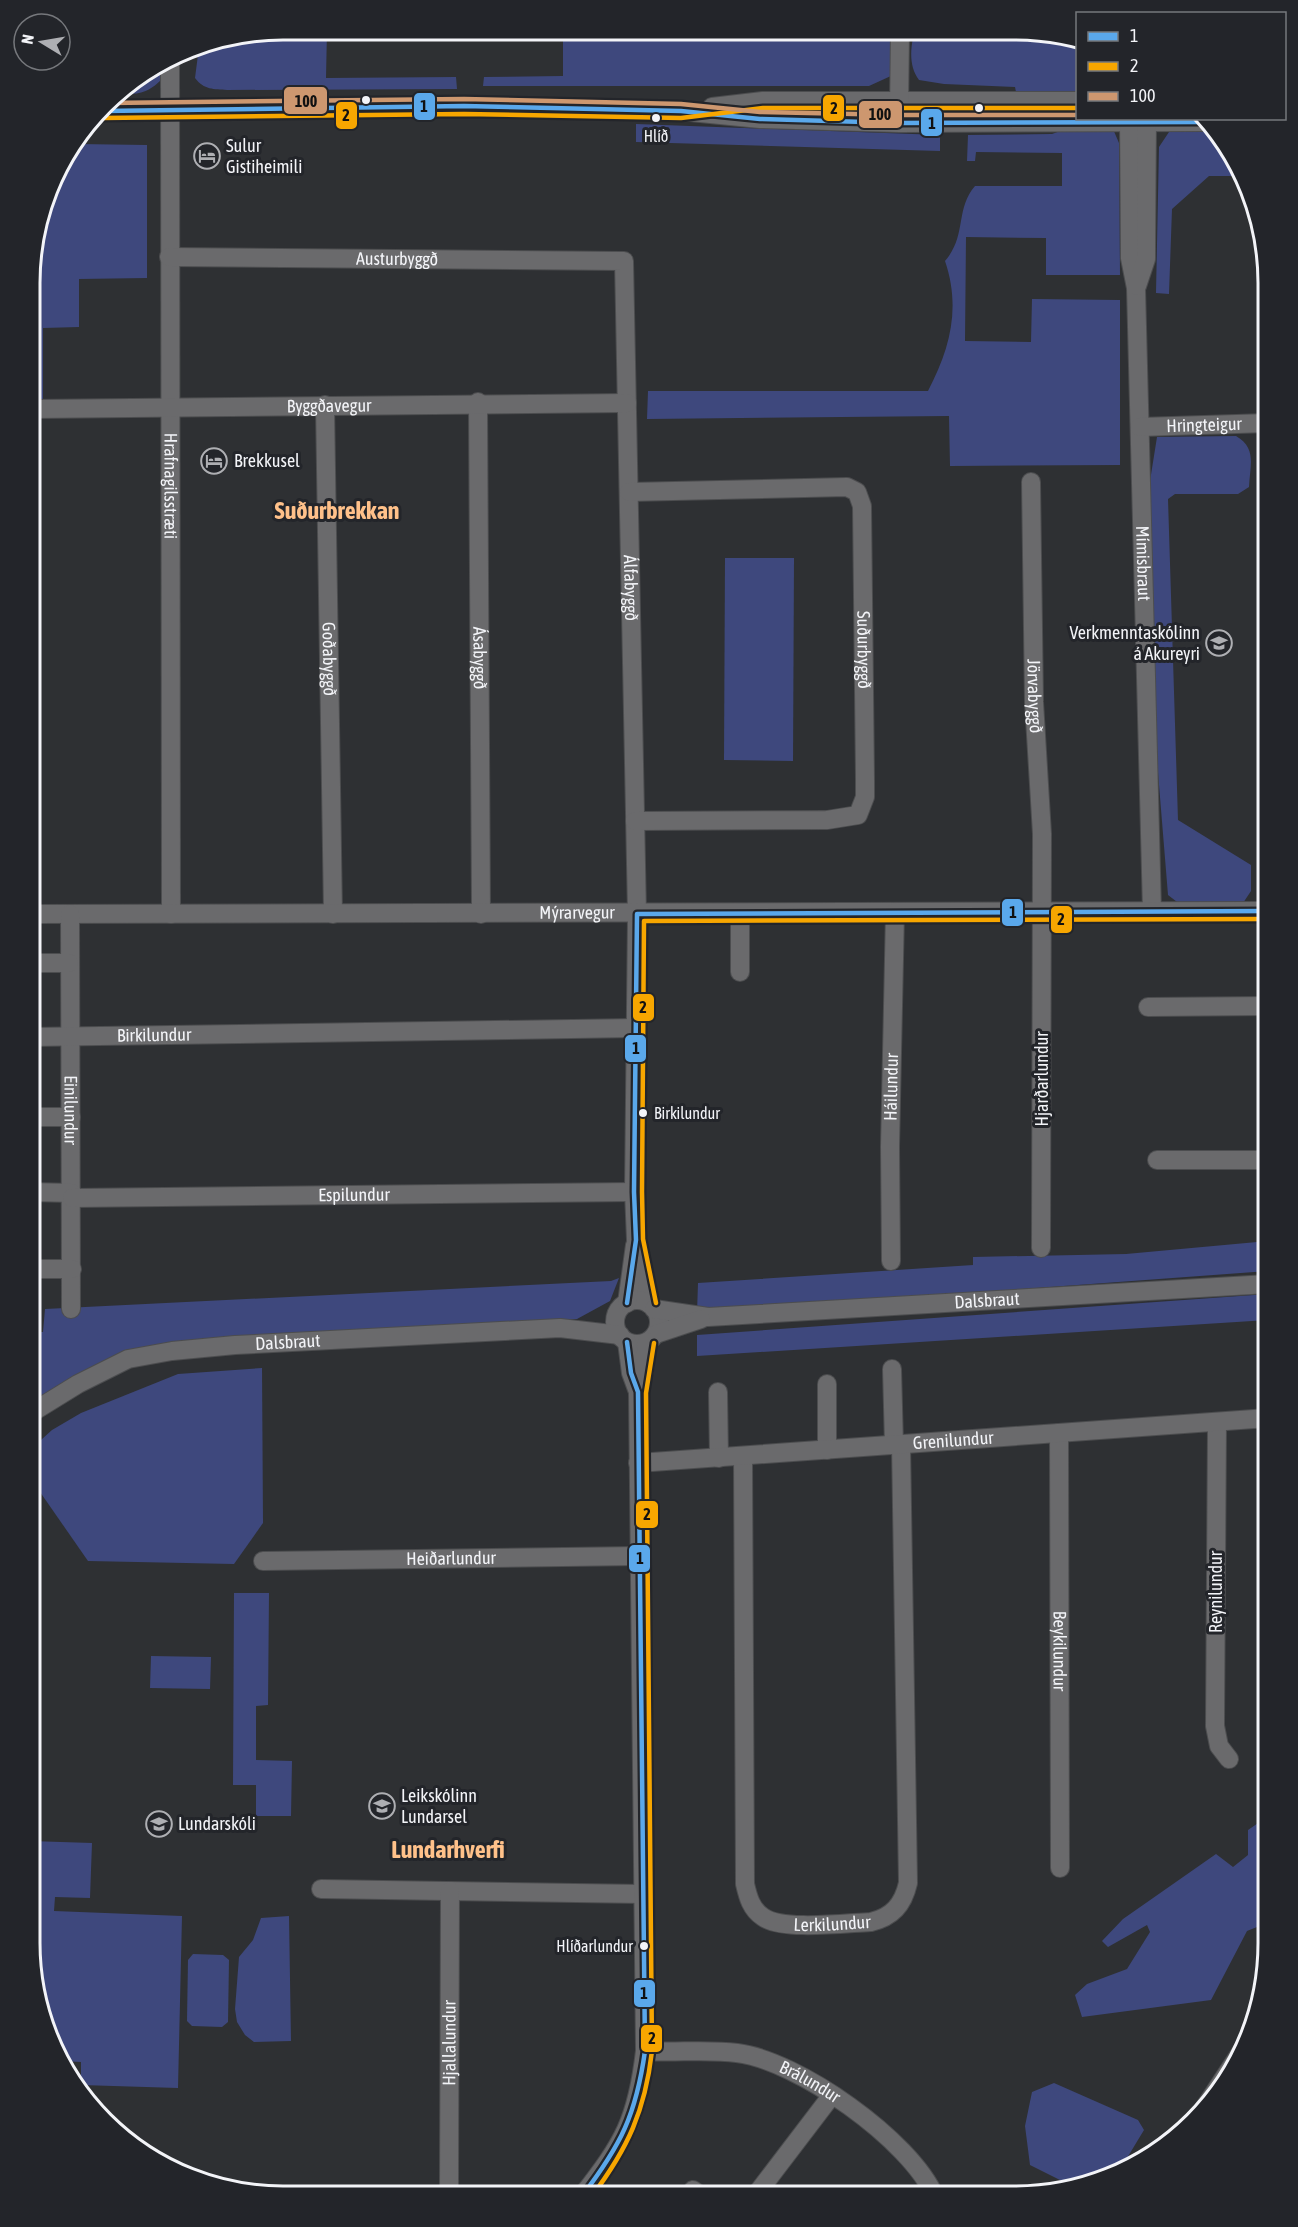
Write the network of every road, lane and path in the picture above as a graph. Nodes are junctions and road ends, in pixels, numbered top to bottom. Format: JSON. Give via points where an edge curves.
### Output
{"nodes":[{"id":1,"x":900,"y":40,"type":"edge"},
{"id":2,"x":170,"y":69,"type":"edge"},
{"id":3,"x":900,"y":100,"type":"junction"},
{"id":4,"x":1076,"y":101,"type":"edge"},
{"id":5,"x":171,"y":110,"type":"junction"},
{"id":6,"x":113,"y":111,"type":"edge"},
{"id":7,"x":681,"y":111,"type":"junction"},
{"id":8,"x":1138,"y":121,"type":"edge"},
{"id":9,"x":1196,"y":122,"type":"edge"},
{"id":10,"x":899,"y":123,"type":"junction"},
{"id":11,"x":169,"y":257,"type":"junction"},
{"id":12,"x":624,"y":261,"type":"joint"},
{"id":13,"x":478,"y":402,"type":"junction"},
{"id":14,"x":627,"y":403,"type":"junction"},
{"id":15,"x":325,"y":405,"type":"junction"},
{"id":16,"x":40,"y":409,"type":"edge"},
{"id":17,"x":169,"y":409,"type":"junction"},
{"id":18,"x":1258,"y":423,"type":"edge"},
{"id":19,"x":1140,"y":427,"type":"junction"},
{"id":20,"x":1031,"y":482,"type":"dead end"},
{"id":21,"x":629,"y":492,"type":"junction"},
{"id":22,"x":635,"y":821,"type":"junction"},
{"id":23,"x":1042,"y":911,"type":"junction"},
{"id":24,"x":1152,"y":911,"type":"junction"},
{"id":25,"x":1258,"y":911,"type":"edge"},
{"id":26,"x":895,"y":912,"type":"junction"},
{"id":27,"x":740,"y":913,"type":"junction"},
{"id":28,"x":40,"y":914,"type":"edge"},
{"id":29,"x":70,"y":914,"type":"junction"},
{"id":30,"x":171,"y":914,"type":"junction"},
{"id":31,"x":333,"y":914,"type":"junction"},
{"id":32,"x":481,"y":914,"type":"junction"},
{"id":33,"x":637,"y":914,"type":"junction"},
{"id":34,"x":40,"y":963,"type":"edge"},
{"id":35,"x":69,"y":963,"type":"junction"},
{"id":36,"x":740,"y":972,"type":"dead end"},
{"id":37,"x":1258,"y":1006,"type":"edge"},
{"id":38,"x":1148,"y":1007,"type":"dead end"},
{"id":39,"x":636,"y":1028,"type":"junction"},
{"id":40,"x":69,"y":1036,"type":"junction"},
{"id":41,"x":40,"y":1037,"type":"edge"},
{"id":42,"x":40,"y":1117,"type":"edge"},
{"id":43,"x":71,"y":1117,"type":"junction"},
{"id":44,"x":1156,"y":1160,"type":"dead end"},
{"id":45,"x":1258,"y":1160,"type":"edge"},
{"id":46,"x":634,"y":1192,"type":"junction"},
{"id":47,"x":40,"y":1193,"type":"edge"},
{"id":48,"x":72,"y":1195,"type":"junction"},
{"id":49,"x":636,"y":1240,"type":"junction"},
{"id":50,"x":1041,"y":1248,"type":"dead end"},
{"id":51,"x":891,"y":1261,"type":"dead end"},
{"id":52,"x":40,"y":1269,"type":"edge"},
{"id":53,"x":72,"y":1269,"type":"junction"},
{"id":54,"x":1258,"y":1285,"type":"edge"},
{"id":55,"x":625,"y":1305,"type":"junction"},
{"id":56,"x":652,"y":1306,"type":"junction"},
{"id":57,"x":71,"y":1309,"type":"dead end"},
{"id":58,"x":708,"y":1317,"type":"junction"},
{"id":59,"x":560,"y":1329,"type":"junction"},
{"id":60,"x":651,"y":1338,"type":"junction"},
{"id":61,"x":623,"y":1339,"type":"junction"},
{"id":62,"x":892,"y":1369,"type":"dead end"},
{"id":63,"x":826,"y":1384,"type":"dead end"},
{"id":64,"x":638,"y":1392,"type":"junction"},
{"id":65,"x":718,"y":1392,"type":"dead end"},
{"id":66,"x":40,"y":1407,"type":"edge"},
{"id":67,"x":1258,"y":1419,"type":"edge"},
{"id":68,"x":1217,"y":1422,"type":"junction"},
{"id":69,"x":1059,"y":1433,"type":"junction"},
{"id":70,"x":898,"y":1445,"type":"junction"},
{"id":71,"x":827,"y":1450,"type":"junction"},
{"id":72,"x":744,"y":1456,"type":"junction"},
{"id":73,"x":719,"y":1458,"type":"junction"},
{"id":74,"x":638,"y":1463,"type":"junction"},
{"id":75,"x":638,"y":1556,"type":"junction"},
{"id":76,"x":263,"y":1561,"type":"dead end"},
{"id":77,"x":1229,"y":1759,"type":"dead end"},
{"id":78,"x":1060,"y":1868,"type":"dead end"},
{"id":79,"x":321,"y":1889,"type":"dead end"},
{"id":80,"x":450,"y":1891,"type":"junction"},
{"id":81,"x":643,"y":1894,"type":"junction"},
{"id":82,"x":645,"y":2051,"type":"junction"},
{"id":83,"x":832,"y":2095,"type":"junction"},
{"id":84,"x":449,"y":2186,"type":"edge"},
{"id":85,"x":589,"y":2186,"type":"edge"},
{"id":86,"x":763,"y":2186,"type":"edge"},
{"id":87,"x":929,"y":2186,"type":"edge"}],
"edges":[{"from":1,"to":3,"type":"street"},
{"from":2,"to":5,"type":"street","name":"Hrafnagilsstræti"},
{"from":3,"to":4,"type":"street"},
{"from":3,"to":7,"type":"street","via":[[763,101]]},
{"from":3,"to":10,"type":"street"},
{"from":5,"to":6,"type":"street"},
{"from":5,"to":7,"type":"street","via":[[464,106]]},
{"from":5,"to":11,"type":"street","name":"Hrafnagilsstræti"},
{"from":7,"to":10,"type":"street","via":[[760,120]]},
{"from":8,"to":9,"type":"street"},
{"from":8,"to":10,"type":"street"},
{"from":8,"to":19,"type":"street","name":"Mímisbraut","via":[[1130,258],[1136,288]]},
{"from":11,"to":12,"type":"street","name":"Austurbyggð"},
{"from":11,"to":17,"type":"street","name":"Hrafnagilsstræti"},
{"from":12,"to":14,"type":"street","name":"Álfabyggð"},
{"from":13,"to":14,"type":"street","name":"Byggðavegur"},
{"from":13,"to":15,"type":"street","name":"Byggðavegur"},
{"from":13,"to":32,"type":"street","name":"Ásabyggð"},
{"from":14,"to":21,"type":"street","name":"Álfabyggð"},
{"from":15,"to":17,"type":"street","name":"Byggðavegur"},
{"from":15,"to":31,"type":"street","name":"Goðabyggð"},
{"from":16,"to":17,"type":"street","name":"Byggðavegur"},
{"from":17,"to":30,"type":"street","name":"Hrafnagilsstræti"},
{"from":18,"to":19,"type":"street","name":"Hringteigur"},
{"from":19,"to":24,"type":"street","name":"Mímisbraut"},
{"from":20,"to":23,"type":"street","name":"Jörvabyggð"},
{"from":21,"to":22,"type":"street","name":"Álfabyggð"},
{"from":21,"to":22,"type":"street","name":"Suðurbyggð","via":[[847,487],[857,492],[862,506],[865,780],[858,815],[827,820]]},
{"from":22,"to":33,"type":"street","name":"Álfabyggð"},
{"from":23,"to":24,"type":"street","name":"Mýrarvegur"},
{"from":23,"to":26,"type":"street","name":"Mýrarvegur"},
{"from":23,"to":50,"type":"street","name":"Hjarðarlundur"},
{"from":24,"to":25,"type":"street","name":"Mýrarvegur"},
{"from":26,"to":27,"type":"street","name":"Mýrarvegur"},
{"from":26,"to":51,"type":"street","name":"Háilundur"},
{"from":27,"to":33,"type":"street","name":"Mýrarvegur"},
{"from":27,"to":36,"type":"street"},
{"from":28,"to":29,"type":"street","name":"Mýrarvegur"},
{"from":29,"to":30,"type":"street","name":"Mýrarvegur"},
{"from":29,"to":35,"type":"street","name":"Einilundur"},
{"from":30,"to":31,"type":"street","name":"Mýrarvegur"},
{"from":31,"to":32,"type":"street","name":"Mýrarvegur"},
{"from":32,"to":33,"type":"street","name":"Mýrarvegur"},
{"from":33,"to":39,"type":"street","name":"Álfabyggð"},
{"from":34,"to":35,"type":"street"},
{"from":35,"to":40,"type":"street","name":"Einilundur"},
{"from":37,"to":38,"type":"street"},
{"from":39,"to":40,"type":"street","name":"Birkilundur"},
{"from":39,"to":46,"type":"street","name":"Álfabyggð"},
{"from":40,"to":41,"type":"street","name":"Birkilundur"},
{"from":40,"to":43,"type":"street","name":"Einilundur"},
{"from":42,"to":43,"type":"street"},
{"from":43,"to":48,"type":"street","name":"Einilundur"},
{"from":44,"to":45,"type":"street"},
{"from":46,"to":48,"type":"street","name":"Espilundur"},
{"from":46,"to":49,"type":"street","name":"Álfabyggð"},
{"from":47,"to":48,"type":"street","name":"Espilundur"},
{"from":48,"to":53,"type":"street","name":"Einilundur"},
{"from":49,"to":55,"type":"street"},
{"from":49,"to":56,"type":"street"},
{"from":52,"to":53,"type":"street"},
{"from":53,"to":57,"type":"street","name":"Einilundur"},
{"from":54,"to":58,"type":"street","name":"Dalsbraut"},
{"from":55,"to":56,"type":"street","via":[[638,1300]]},
{"from":55,"to":59,"type":"street","name":"Dalsbraut","via":[[590,1322]]},
{"from":55,"to":61,"type":"street","via":[[616,1317]]},
{"from":56,"to":58,"type":"street","name":"Dalsbraut"},
{"from":56,"to":60,"type":"street","via":[[659,1321]]},
{"from":58,"to":60,"type":"street","name":"Dalsbraut"},
{"from":59,"to":61,"type":"street","name":"Dalsbraut","via":[[597,1331]]},
{"from":59,"to":66,"type":"street","name":"Dalsbraut","via":[[172,1351],[128,1359]]},
{"from":60,"to":61,"type":"street"},
{"from":60,"to":64,"type":"street"},
{"from":61,"to":64,"type":"street"},
{"from":62,"to":70,"type":"street","name":"Lerkilundur"},
{"from":63,"to":71,"type":"street"},
{"from":64,"to":74,"type":"street"},
{"from":65,"to":73,"type":"street"},
{"from":67,"to":68,"type":"street","name":"Grenilundur"},
{"from":68,"to":69,"type":"street","name":"Grenilundur"},
{"from":68,"to":77,"type":"street","name":"Reynilundur","via":[[1215,1726],[1219,1746]]},
{"from":69,"to":70,"type":"street","name":"Grenilundur"},
{"from":69,"to":78,"type":"street","name":"Beykilundur"},
{"from":70,"to":71,"type":"street","name":"Grenilundur"},
{"from":70,"to":72,"type":"street","name":"Lerkilundur","via":[[908,1884],[893,1912],[871,1923],[785,1923],[761,1916],[750,1902],[745,1884]]},
{"from":71,"to":72,"type":"street","name":"Grenilundur"},
{"from":72,"to":73,"type":"street","name":"Grenilundur"},
{"from":73,"to":74,"type":"street","name":"Grenilundur"},
{"from":74,"to":75,"type":"street"},
{"from":75,"to":76,"type":"street","name":"Heiðarlundur"},
{"from":75,"to":81,"type":"street"},
{"from":79,"to":80,"type":"street"},
{"from":80,"to":81,"type":"street"},
{"from":80,"to":84,"type":"street","name":"Hjallalundur"},
{"from":81,"to":82,"type":"street"},
{"from":82,"to":83,"type":"street","name":"Brálundur","via":[[737,2053],[773,2061]]},
{"from":82,"to":85,"type":"street","via":[[640,2089],[622,2141]]},
{"from":83,"to":86,"type":"street"},
{"from":83,"to":87,"type":"street","name":"Brálundur","via":[[891,2139]]}]}
